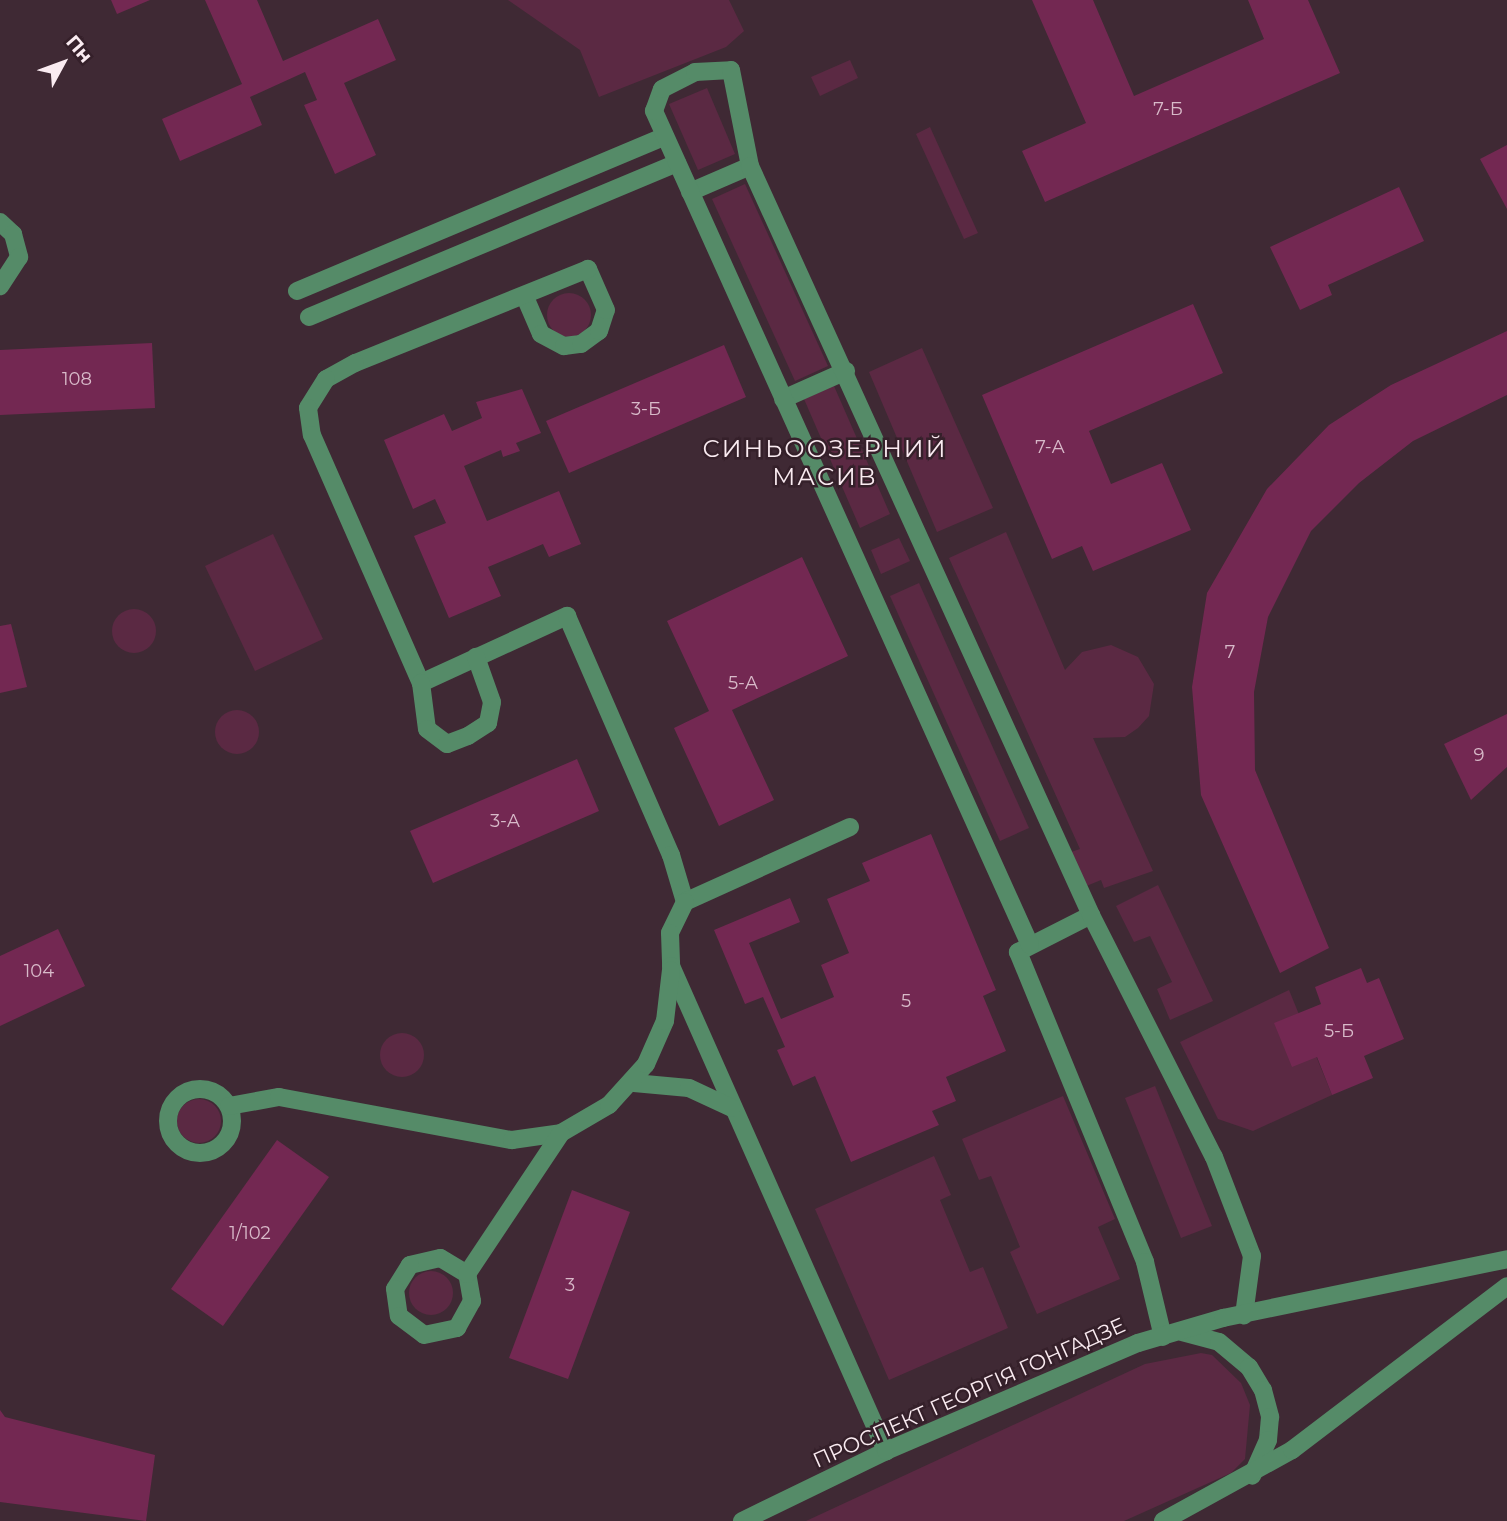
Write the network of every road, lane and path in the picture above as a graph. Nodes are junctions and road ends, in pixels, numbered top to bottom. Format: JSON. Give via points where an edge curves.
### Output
{"nodes":[{"id":1,"x":665,"y":135,"type":"junction"},
{"id":2,"x":620,"y":155,"type":"junction"},
{"id":3,"x":677,"y":163,"type":"junction"},
{"id":4,"x":750,"y":166,"type":"junction"},
{"id":5,"x":632,"y":181,"type":"junction"},
{"id":6,"x":533,"y":191,"type":"junction"},
{"id":7,"x":690,"y":192,"type":"junction"},
{"id":8,"x":545,"y":218,"type":"junction"},
{"id":9,"x":0,"y":222,"type":"edge"},
{"id":10,"x":0,"y":286,"type":"edge"},
{"id":11,"x":525,"y":297,"type":"junction"},
{"id":12,"x":846,"y":372,"type":"junction"},
{"id":13,"x":783,"y":399,"type":"junction"},
{"id":14,"x":476,"y":657,"type":"junction"},
{"id":15,"x":421,"y":683,"type":"junction"},
{"id":16,"x":850,"y":827,"type":"dead end"},
{"id":17,"x":685,"y":902,"type":"junction"},
{"id":18,"x":1091,"y":915,"type":"junction"},
{"id":19,"x":1030,"y":945,"type":"junction"},
{"id":20,"x":671,"y":966,"type":"junction"},
{"id":21,"x":634,"y":1083,"type":"junction"},
{"id":22,"x":229,"y":1106,"type":"dead end"},
{"id":23,"x":732,"y":1108,"type":"junction"},
{"id":24,"x":561,"y":1133,"type":"junction"},
{"id":25,"x":1507,"y":1259,"type":"edge"},
{"id":26,"x":467,"y":1274,"type":"junction"},
{"id":27,"x":1507,"y":1286,"type":"edge"},
{"id":28,"x":1244,"y":1315,"type":"junction"},
{"id":29,"x":1182,"y":1332,"type":"junction"},
{"id":30,"x":1163,"y":1337,"type":"junction"},
{"id":31,"x":886,"y":1451,"type":"junction"},
{"id":32,"x":1252,"y":1476,"type":"junction"},
{"id":33,"x":742,"y":1521,"type":"edge"},
{"id":34,"x":1163,"y":1521,"type":"edge"}],
"edges":[{"from":1,"to":2,"type":"street"},
{"from":1,"to":3,"type":"street"},
{"from":1,"to":4,"type":"street","via":[[653,111],[662,89],[695,72],[731,69]]},
{"from":2,"to":5,"type":"street"},
{"from":2,"to":6,"type":"street"},
{"from":3,"to":5,"type":"street"},
{"from":3,"to":7,"type":"street"},
{"from":4,"to":7,"type":"street"},
{"from":4,"to":12,"type":"street"},
{"from":5,"to":8,"type":"street"},
{"from":6,"to":8,"type":"street"},
{"from":6,"to":8,"type":"street","via":[[302,289],[313,315]]},
{"from":7,"to":13,"type":"street"},
{"from":9,"to":10,"type":"street","via":[[13,234],[19,257]]},
{"from":11,"to":11,"type":"street","via":[[588,269],[606,310],[600,331],[581,344],[564,346],[541,334]]},
{"from":11,"to":15,"type":"street","via":[[355,363],[326,379],[308,408],[312,435]]},
{"from":12,"to":13,"type":"street"},
{"from":12,"to":18,"type":"street"},
{"from":13,"to":19,"type":"street"},
{"from":14,"to":15,"type":"street"},
{"from":14,"to":15,"type":"street","via":[[492,702],[488,723],[468,736],[447,744],[427,729]]},
{"from":14,"to":17,"type":"street","via":[[567,616],[671,855]]},
{"from":16,"to":17,"type":"street"},
{"from":17,"to":20,"type":"street","via":[[670,933]]},
{"from":18,"to":19,"type":"street"},
{"from":18,"to":28,"type":"street","via":[[1214,1157],[1252,1256]]},
{"from":19,"to":30,"type":"street","via":[[1018,951],[1145,1262]]},
{"from":20,"to":21,"type":"street","via":[[665,1021]]},
{"from":20,"to":23,"type":"street"},
{"from":21,"to":23,"type":"street","via":[[689,1088]]},
{"from":21,"to":24,"type":"street"},
{"from":22,"to":24,"type":"street","via":[[279,1097],[512,1140]]},
{"from":23,"to":31,"type":"street"},
{"from":24,"to":26,"type":"street"},
{"from":25,"to":28,"type":"street","name":"ПРОСПЕКТ ГЕОРГІЯ ГОНГАДЗЕ"},
{"from":26,"to":26,"type":"street","via":[[440,1258],[410,1265],[395,1289],[399,1316],[424,1335],[457,1328],[472,1301]]},
{"from":27,"to":32,"type":"street","via":[[1485,1308]]},
{"from":28,"to":29,"type":"street","name":"ПРОСПЕКТ ГЕОРГІЯ ГОНГАДЗЕ"},
{"from":29,"to":30,"type":"street","name":"ПРОСПЕКТ ГЕОРГІЯ ГОНГАДЗЕ"},
{"from":29,"to":32,"type":"street","via":[[1219,1342],[1249,1367],[1262,1390],[1270,1417],[1268,1440]]},
{"from":30,"to":31,"type":"street","name":"ПРОСПЕКТ ГЕОРГІЯ ГОНГАДЗЕ"},
{"from":31,"to":33,"type":"street","name":"ПРОСПЕКТ ГЕОРГІЯ ГОНГАДЗЕ"},
{"from":32,"to":34,"type":"street"}]}
